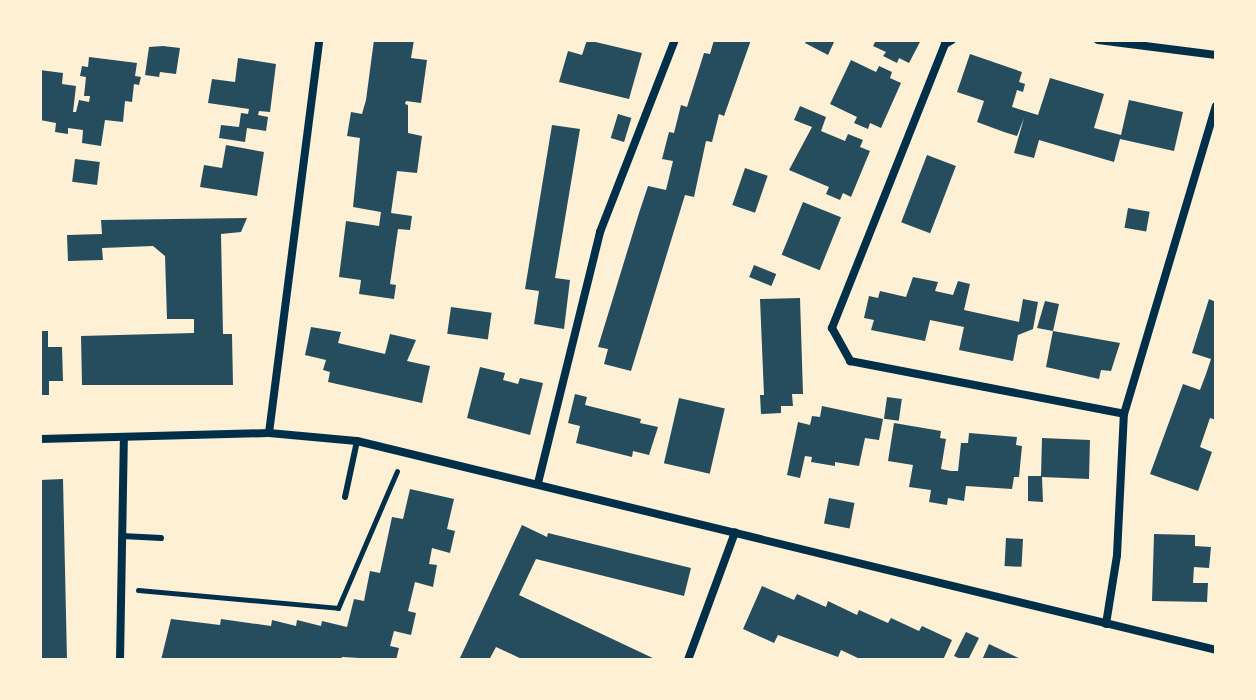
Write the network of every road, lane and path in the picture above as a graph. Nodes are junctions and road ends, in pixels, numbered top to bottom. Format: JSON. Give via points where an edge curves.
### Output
{"nodes":[{"id":1,"x":319,"y":40,"type":"edge"},
{"id":2,"x":675,"y":40,"type":"edge"},
{"id":3,"x":952,"y":40,"type":"edge"},
{"id":4,"x":1098,"y":40,"type":"edge"},
{"id":5,"x":1216,"y":55,"type":"edge"},
{"id":6,"x":1216,"y":106,"type":"edge"},
{"id":7,"x":1124,"y":414,"type":"junction"},
{"id":8,"x":269,"y":433,"type":"junction"},
{"id":9,"x":124,"y":438,"type":"junction"},
{"id":10,"x":40,"y":439,"type":"edge"},
{"id":11,"x":357,"y":441,"type":"junction"},
{"id":12,"x":405,"y":451,"type":"junction"},
{"id":13,"x":538,"y":483,"type":"junction"},
{"id":14,"x":345,"y":497,"type":"dead end"},
{"id":15,"x":735,"y":532,"type":"junction"},
{"id":16,"x":122,"y":536,"type":"junction"},
{"id":17,"x":161,"y":538,"type":"dead end"},
{"id":18,"x":121,"y":588,"type":"junction"},
{"id":19,"x":1106,"y":624,"type":"junction"},
{"id":20,"x":1216,"y":650,"type":"edge"},
{"id":21,"x":120,"y":660,"type":"edge"},
{"id":22,"x":688,"y":660,"type":"edge"}],
"edges":[{"from":1,"to":8,"type":"street"},
{"from":2,"to":13,"type":"street","via":[[600,232]]},
{"from":3,"to":7,"type":"street","via":[[945,44],[832,328],[850,361]]},
{"from":4,"to":5,"type":"street"},
{"from":6,"to":7,"type":"street"},
{"from":7,"to":19,"type":"street","via":[[1117,555]]},
{"from":8,"to":9,"type":"street"},
{"from":8,"to":11,"type":"street"},
{"from":9,"to":10,"type":"street"},
{"from":9,"to":16,"type":"street"},
{"from":11,"to":12,"type":"street"},
{"from":11,"to":14,"type":"lane"},
{"from":12,"to":13,"type":"street"},
{"from":12,"to":18,"type":"path","via":[[338,608]]},
{"from":13,"to":15,"type":"street"},
{"from":15,"to":19,"type":"street"},
{"from":15,"to":22,"type":"street"},
{"from":16,"to":17,"type":"lane"},
{"from":16,"to":18,"type":"street"},
{"from":18,"to":21,"type":"street"},
{"from":19,"to":20,"type":"street"}]}
